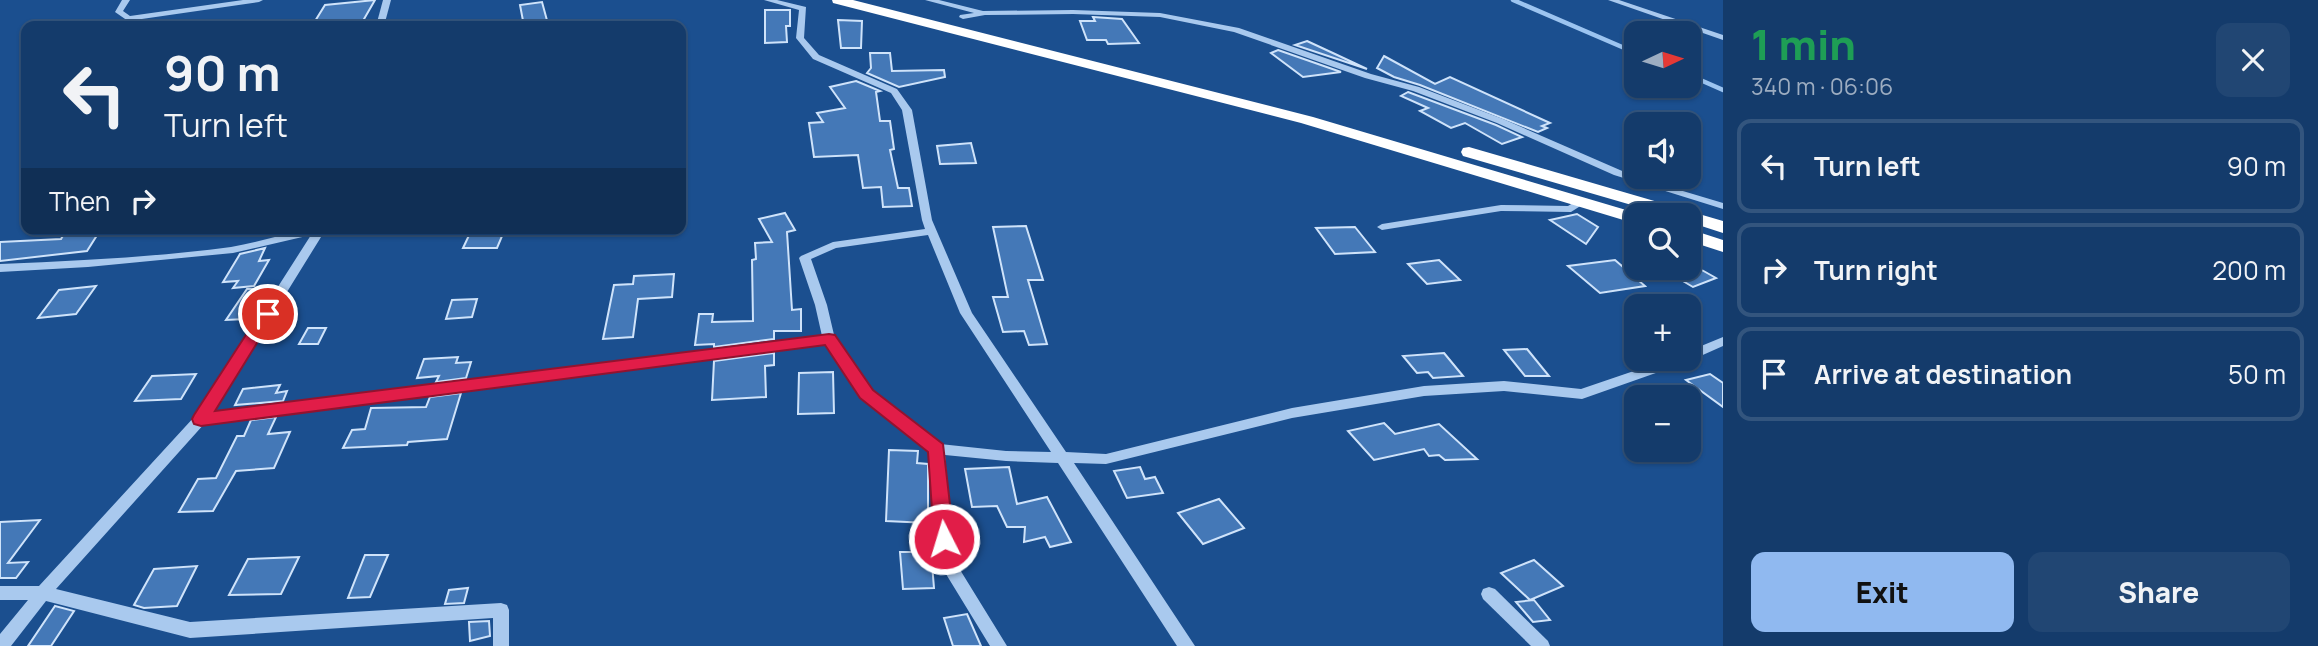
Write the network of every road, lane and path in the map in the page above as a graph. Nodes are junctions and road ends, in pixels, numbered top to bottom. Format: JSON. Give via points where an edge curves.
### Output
{"nodes":[{"id":1,"x":126,"y":0,"type":"edge"},
{"id":2,"x":260,"y":0,"type":"edge"},
{"id":3,"x":387,"y":0,"type":"edge"},
{"id":4,"x":768,"y":0,"type":"edge"},
{"id":5,"x":838,"y":0,"type":"edge"},
{"id":6,"x":891,"y":0,"type":"edge"},
{"id":7,"x":929,"y":0,"type":"edge"},
{"id":8,"x":1070,"y":0,"type":"edge"},
{"id":9,"x":1612,"y":0,"type":"edge"},
{"id":10,"x":1073,"y":12,"type":"junction"},
{"id":11,"x":985,"y":13,"type":"junction"},
{"id":12,"x":963,"y":17,"type":"junction"},
{"id":13,"x":381,"y":21,"type":"edge"},
{"id":14,"x":1723,"y":38,"type":"edge"},
{"id":15,"x":1581,"y":201,"type":"junction"},
{"id":16,"x":1642,"y":203,"type":"edge"},
{"id":17,"x":1723,"y":206,"type":"edge"},
{"id":18,"x":1624,"y":214,"type":"edge"},
{"id":19,"x":1701,"y":220,"type":"edge"},
{"id":20,"x":1382,"y":227,"type":"dead end"},
{"id":21,"x":1723,"y":227,"type":"edge"},
{"id":22,"x":932,"y":230,"type":"junction"},
{"id":23,"x":296,"y":235,"type":"edge"},
{"id":24,"x":317,"y":235,"type":"edge"},
{"id":25,"x":1701,"y":239,"type":"edge"},
{"id":26,"x":1723,"y":246,"type":"edge"},
{"id":27,"x":0,"y":268,"type":"edge"},
{"id":28,"x":829,"y":339,"type":"junction"},
{"id":29,"x":1723,"y":341,"type":"edge"},
{"id":30,"x":1701,"y":351,"type":"edge"},
{"id":31,"x":1648,"y":371,"type":"edge"},
{"id":32,"x":201,"y":419,"type":"junction"},
{"id":33,"x":937,"y":449,"type":"junction"},
{"id":34,"x":1059,"y":456,"type":"junction"},
{"id":35,"x":0,"y":593,"type":"edge"},
{"id":36,"x":43,"y":593,"type":"junction"},
{"id":37,"x":1489,"y":594,"type":"dead end"},
{"id":38,"x":1,"y":646,"type":"edge"},
{"id":39,"x":501,"y":646,"type":"edge"},
{"id":40,"x":999,"y":646,"type":"edge"},
{"id":41,"x":1187,"y":646,"type":"edge"},
{"id":42,"x":1542,"y":646,"type":"edge"}],
"edges":[{"from":1,"to":2,"type":"street","via":[[119,12],[128,19]]},
{"from":3,"to":13,"type":"street"},
{"from":4,"to":22,"type":"street","via":[[803,9],[800,38],[816,57],[894,91],[907,110]]},
{"from":5,"to":15,"type":"highway","via":[[1307,120]]},
{"from":6,"to":12,"type":"highway"},
{"from":7,"to":11,"type":"street"},
{"from":8,"to":10,"type":"street"},
{"from":9,"to":14,"type":"street"},
{"from":10,"to":11,"type":"street"},
{"from":10,"to":17,"type":"street","via":[[1160,15],[1236,30],[1416,89],[1618,173]]},
{"from":11,"to":12,"type":"street"},
{"from":12,"to":16,"type":"highway","via":[[1308,106]]},
{"from":15,"to":18,"type":"highway"},
{"from":15,"to":20,"type":"street","via":[[1571,209],[1501,208]]},
{"from":19,"to":21,"type":"highway"},
{"from":22,"to":28,"type":"street","via":[[833,244],[805,258]]},
{"from":22,"to":34,"type":"street","via":[[966,313]]},
{"from":23,"to":27,"type":"street","via":[[233,250]]},
{"from":24,"to":32,"type":"street"},
{"from":25,"to":26,"type":"highway"},
{"from":28,"to":32,"type":"street"},
{"from":28,"to":33,"type":"street","via":[[866,394]]},
{"from":29,"to":30,"type":"street"},
{"from":31,"to":34,"type":"street","via":[[1582,394],[1504,386],[1424,391],[1292,413],[1106,458]]},
{"from":32,"to":36,"type":"street"},
{"from":33,"to":34,"type":"street"},
{"from":33,"to":40,"type":"street","via":[[946,561]]},
{"from":34,"to":41,"type":"street"},
{"from":35,"to":36,"type":"street"},
{"from":36,"to":38,"type":"street"},
{"from":36,"to":39,"type":"street","via":[[190,630],[500,610]]},
{"from":37,"to":42,"type":"street"}]}
